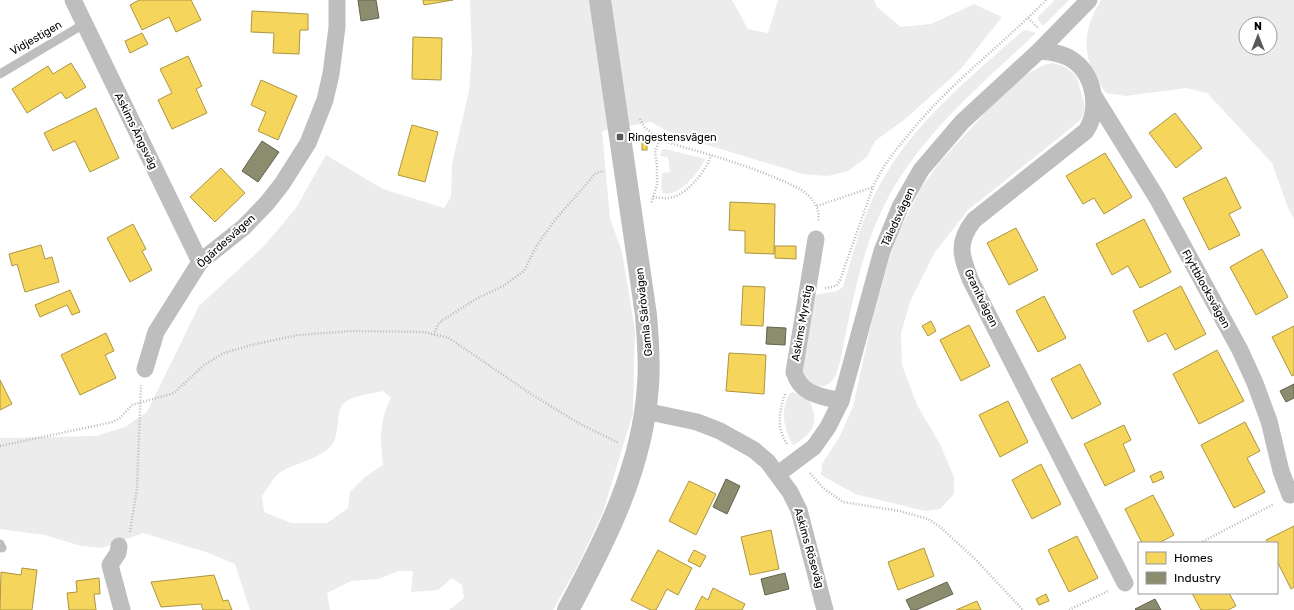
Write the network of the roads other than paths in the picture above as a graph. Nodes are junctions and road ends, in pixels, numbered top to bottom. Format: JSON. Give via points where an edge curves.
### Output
{"nodes":[{"id":1,"x":73,"y":0,"type":"edge"},
{"id":2,"x":337,"y":0,"type":"edge"},
{"id":3,"x":600,"y":0,"type":"edge"},
{"id":4,"x":1089,"y":0,"type":"edge"},
{"id":5,"x":84,"y":24,"type":"junction"},
{"id":6,"x":1039,"y":51,"type":"junction"},
{"id":7,"x":0,"y":74,"type":"edge"},
{"id":8,"x":1094,"y":96,"type":"junction"},
{"id":9,"x":816,"y":239,"type":"road end"},
{"id":10,"x":200,"y":262,"type":"junction"},
{"id":11,"x":145,"y":370,"type":"dead end"},
{"id":12,"x":841,"y":402,"type":"junction"},
{"id":13,"x":645,"y":412,"type":"junction"},
{"id":14,"x":778,"y":474,"type":"junction"},
{"id":15,"x":1290,"y":495,"type":"road end"},
{"id":16,"x":119,"y":546,"type":"road end"},
{"id":17,"x":1125,"y":583,"type":"road end"},
{"id":18,"x":122,"y":610,"type":"edge"},
{"id":19,"x":568,"y":610,"type":"edge"},
{"id":20,"x":826,"y":610,"type":"edge"}],
"edges":[{"from":1,"to":5,"type":"street","name":"Askims Ängsväg"},
{"from":2,"to":10,"type":"street","name":"Ögärdesvägen","via":[[337,27],[331,74],[325,100],[308,143],[267,203],[244,227]]},
{"from":3,"to":13,"type":"street","name":"Gamla Särövägen","via":[[646,315],[649,359]]},
{"from":4,"to":6,"type":"street","name":"Tåledsvägen"},
{"from":5,"to":7,"type":"lane","name":"Vidjestigen"},
{"from":5,"to":10,"type":"street","name":"Askims Ängsväg"},
{"from":6,"to":8,"type":"street","name":"Granitvägen","via":[[1054,53],[1072,60],[1082,69],[1090,82]]},
{"from":6,"to":12,"type":"street","name":"Tåledsvägen","via":[[962,122],[921,170],[909,191],[891,226],[875,272]]},
{"from":8,"to":15,"type":"street","name":"Flyttblocksvägen","via":[[1157,198],[1240,350],[1269,421]]},
{"from":8,"to":17,"type":"street","name":"Granitvägen","via":[[1092,122],[1086,131],[974,220],[965,232],[962,251],[971,281]]},
{"from":9,"to":12,"type":"street","name":"Askims Myrstig","via":[[794,372],[797,382],[805,390]]},
{"from":10,"to":11,"type":"street","name":"Ögärdesvägen","via":[[156,332]]},
{"from":12,"to":14,"type":"street","name":"Tåledsvägen","via":[[822,438]]},
{"from":13,"to":14,"type":"street","name":"Askims Röseväg","via":[[697,422],[720,431],[754,450]]},
{"from":13,"to":19,"type":"street","name":"Gamla Särövägen","via":[[628,485],[615,518]]},
{"from":14,"to":20,"type":"street","name":"Askims Röseväg","via":[[799,510]]},
{"from":16,"to":18,"type":"street","via":[[118,553],[110,564]]}]}
